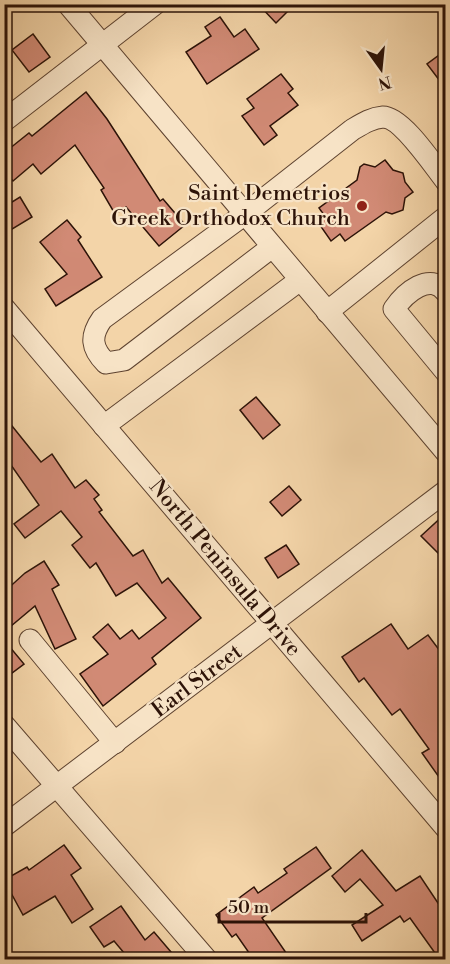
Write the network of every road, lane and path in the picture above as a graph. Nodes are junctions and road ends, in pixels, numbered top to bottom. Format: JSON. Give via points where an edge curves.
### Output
{"nodes":[{"id":1,"x":68,"y":4,"type":"edge"},
{"id":2,"x":155,"y":4,"type":"edge"},
{"id":3,"x":102,"y":45,"type":"junction"},
{"id":4,"x":4,"y":121,"type":"edge"},
{"id":5,"x":446,"y":181,"type":"edge"},
{"id":6,"x":245,"y":214,"type":"junction"},
{"id":7,"x":446,"y":217,"type":"edge"},
{"id":8,"x":272,"y":247,"type":"junction"},
{"id":9,"x":300,"y":280,"type":"junction"},
{"id":10,"x":446,"y":292,"type":"edge"},
{"id":11,"x":4,"y":308,"type":"edge"},
{"id":12,"x":327,"y":312,"type":"junction"},
{"id":13,"x":446,"y":372,"type":"edge"},
{"id":14,"x":104,"y":426,"type":"junction"},
{"id":15,"x":446,"y":452,"type":"edge"},
{"id":16,"x":446,"y":491,"type":"edge"},
{"id":17,"x":273,"y":625,"type":"junction"},
{"id":18,"x":30,"y":640,"type":"dead end"},
{"id":19,"x":4,"y":724,"type":"edge"},
{"id":20,"x":115,"y":743,"type":"junction"},
{"id":21,"x":57,"y":786,"type":"junction"},
{"id":22,"x":4,"y":826,"type":"edge"},
{"id":23,"x":446,"y":828,"type":"edge"},
{"id":24,"x":207,"y":960,"type":"edge"}],
"edges":[{"from":1,"to":3,"type":"street"},
{"from":2,"to":3,"type":"street"},
{"from":3,"to":4,"type":"street"},
{"from":3,"to":6,"type":"street"},
{"from":5,"to":6,"type":"street","via":[[401,126],[386,117],[371,119]]},
{"from":6,"to":8,"type":"street"},
{"from":6,"to":8,"type":"street","via":[[102,319],[94,330],[97,354],[106,363],[124,360]]},
{"from":7,"to":12,"type":"street"},
{"from":8,"to":9,"type":"street"},
{"from":9,"to":12,"type":"street"},
{"from":9,"to":14,"type":"street"},
{"from":10,"to":13,"type":"street","via":[[435,283],[425,282],[394,309]]},
{"from":11,"to":14,"type":"street","name":"North Peninsula Drive"},
{"from":12,"to":15,"type":"street"},
{"from":14,"to":17,"type":"street","name":"North Peninsula Drive"},
{"from":16,"to":17,"type":"street","name":"Earl Street"},
{"from":17,"to":20,"type":"street","name":"Earl Street"},
{"from":17,"to":23,"type":"street","name":"North Peninsula Drive"},
{"from":18,"to":20,"type":"street"},
{"from":19,"to":21,"type":"street"},
{"from":20,"to":21,"type":"street","name":"Earl Street"},
{"from":21,"to":22,"type":"street","name":"Earl Street"},
{"from":21,"to":24,"type":"street"}]}
